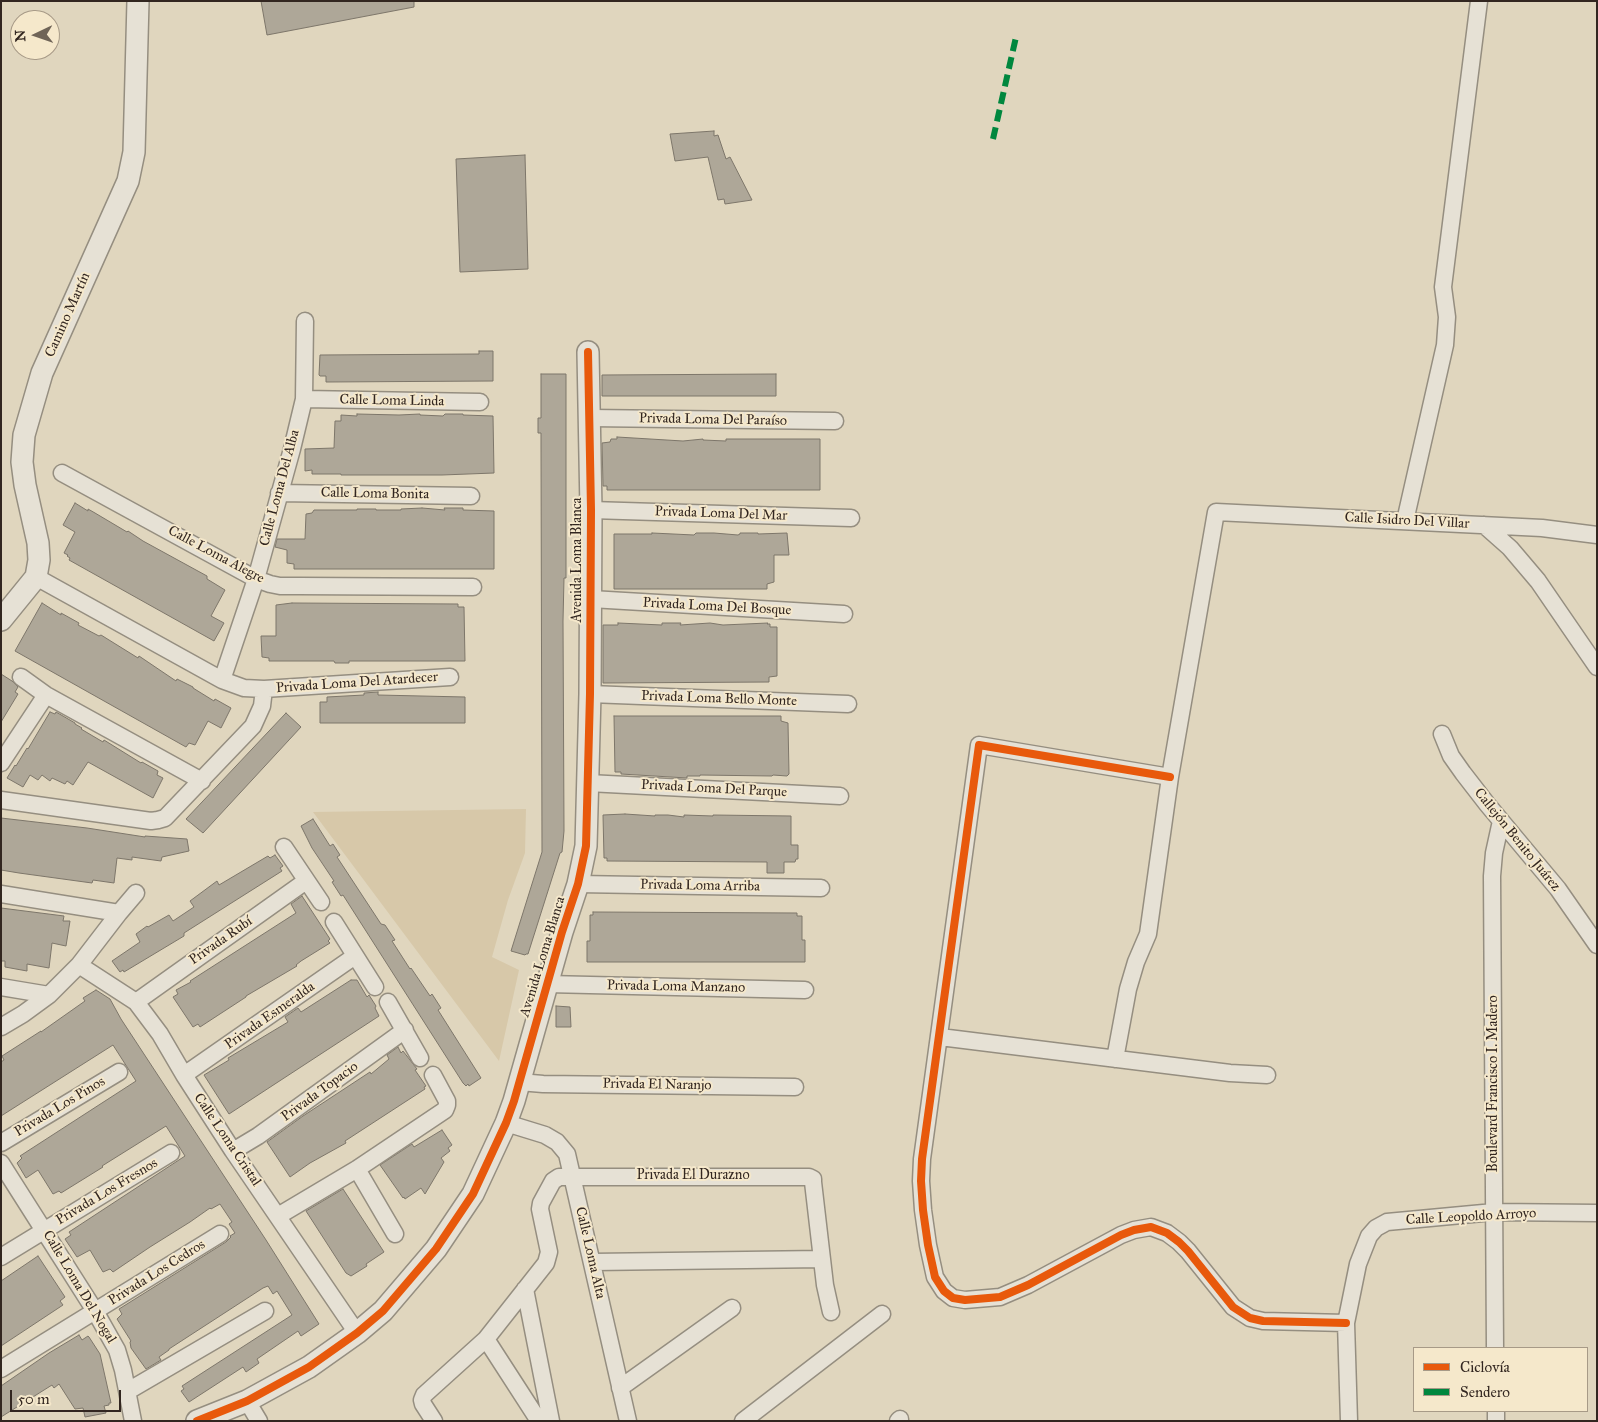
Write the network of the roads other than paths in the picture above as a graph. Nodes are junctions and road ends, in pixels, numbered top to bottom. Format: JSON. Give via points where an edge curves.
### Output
{"nodes":[{"id":1,"x":138,"y":1,"type":"edge"},
{"id":2,"x":1479,"y":1,"type":"edge"},
{"id":3,"x":306,"y":321,"type":"dead end"},
{"id":4,"x":588,"y":352,"type":"dead end"},
{"id":5,"x":304,"y":399,"type":"junction"},
{"id":6,"x":480,"y":402,"type":"dead end"},
{"id":7,"x":590,"y":418,"type":"junction"},
{"id":8,"x":835,"y":421,"type":"dead end"},
{"id":9,"x":62,"y":472,"type":"dead end"},
{"id":10,"x":279,"y":493,"type":"junction"},
{"id":11,"x":471,"y":496,"type":"dead end"},
{"id":12,"x":591,"y":510,"type":"junction"},
{"id":13,"x":850,"y":518,"type":"dead end"},
{"id":14,"x":1405,"y":521,"type":"junction"},
{"id":15,"x":1484,"y":526,"type":"junction"},
{"id":16,"x":1597,"y":535,"type":"edge"},
{"id":17,"x":36,"y":577,"type":"junction"},
{"id":18,"x":256,"y":579,"type":"junction"},
{"id":19,"x":473,"y":587,"type":"dead end"},
{"id":20,"x":590,"y":599,"type":"junction"},
{"id":21,"x":844,"y":614,"type":"dead end"},
{"id":22,"x":1,"y":620,"type":"edge"},
{"id":23,"x":1597,"y":667,"type":"edge"},
{"id":24,"x":21,"y":677,"type":"dead end"},
{"id":25,"x":450,"y":677,"type":"dead end"},
{"id":26,"x":222,"y":680,"type":"junction"},
{"id":27,"x":264,"y":689,"type":"junction"},
{"id":28,"x":590,"y":694,"type":"junction"},
{"id":29,"x":46,"y":695,"type":"junction"},
{"id":30,"x":848,"y":704,"type":"dead end"},
{"id":31,"x":1442,"y":734,"type":"dead end"},
{"id":32,"x":1,"y":763,"type":"edge"},
{"id":33,"x":1170,"y":777,"type":"junction"},
{"id":34,"x":202,"y":781,"type":"junction"},
{"id":35,"x":588,"y":783,"type":"junction"},
{"id":36,"x":840,"y":796,"type":"dead end"},
{"id":37,"x":1,"y":800,"type":"edge"},
{"id":38,"x":1501,"y":821,"type":"junction"},
{"id":39,"x":284,"y":847,"type":"dead end"},
{"id":40,"x":306,"y":881,"type":"junction"},
{"id":41,"x":578,"y":884,"type":"junction"},
{"id":42,"x":821,"y":888,"type":"dead end"},
{"id":43,"x":136,"y":893,"type":"dead end"},
{"id":44,"x":1,"y":894,"type":"edge"},
{"id":45,"x":321,"y":902,"type":"dead end"},
{"id":46,"x":118,"y":913,"type":"junction"},
{"id":47,"x":334,"y":922,"type":"dead end"},
{"id":48,"x":1597,"y":945,"type":"edge"},
{"id":49,"x":355,"y":956,"type":"junction"},
{"id":50,"x":79,"y":965,"type":"junction"},
{"id":51,"x":547,"y":984,"type":"junction"},
{"id":52,"x":1,"y":986,"type":"edge"},
{"id":53,"x":375,"y":987,"type":"dead end"},
{"id":54,"x":805,"y":990,"type":"dead end"},
{"id":55,"x":49,"y":994,"type":"junction"},
{"id":56,"x":136,"y":1002,"type":"junction"},
{"id":57,"x":388,"y":1002,"type":"dead end"},
{"id":58,"x":1,"y":1027,"type":"edge"},
{"id":59,"x":405,"y":1030,"type":"junction"},
{"id":60,"x":940,"y":1037,"type":"junction"},
{"id":61,"x":420,"y":1058,"type":"dead end"},
{"id":62,"x":1115,"y":1059,"type":"junction"},
{"id":63,"x":119,"y":1072,"type":"dead end"},
{"id":64,"x":184,"y":1075,"type":"junction"},
{"id":65,"x":433,"y":1075,"type":"dead end"},
{"id":66,"x":1267,"y":1075,"type":"dead end"},
{"id":67,"x":519,"y":1082,"type":"junction"},
{"id":68,"x":795,"y":1087,"type":"dead end"},
{"id":69,"x":506,"y":1123,"type":"junction"},
{"id":70,"x":1,"y":1143,"type":"edge"},
{"id":71,"x":233,"y":1151,"type":"junction"},
{"id":72,"x":171,"y":1153,"type":"dead end"},
{"id":73,"x":1,"y":1163,"type":"edge"},
{"id":74,"x":356,"y":1168,"type":"junction"},
{"id":75,"x":573,"y":1177,"type":"junction"},
{"id":76,"x":1494,"y":1212,"type":"junction"},
{"id":77,"x":1597,"y":1213,"type":"edge"},
{"id":78,"x":278,"y":1216,"type":"junction"},
{"id":79,"x":44,"y":1230,"type":"junction"},
{"id":80,"x":220,"y":1234,"type":"dead end"},
{"id":81,"x":395,"y":1234,"type":"dead end"},
{"id":82,"x":1,"y":1257,"type":"edge"},
{"id":83,"x":822,"y":1259,"type":"junction"},
{"id":84,"x":592,"y":1262,"type":"junction"},
{"id":85,"x":525,"y":1290,"type":"junction"},
{"id":86,"x":732,"y":1308,"type":"dead end"},
{"id":87,"x":94,"y":1311,"type":"junction"},
{"id":88,"x":265,"y":1311,"type":"dead end"},
{"id":89,"x":831,"y":1312,"type":"dead end"},
{"id":90,"x":882,"y":1314,"type":"dead end"},
{"id":91,"x":1346,"y":1323,"type":"junction"},
{"id":92,"x":356,"y":1333,"type":"junction"},
{"id":93,"x":486,"y":1340,"type":"junction"},
{"id":94,"x":1495,"y":1347,"type":"edge"},
{"id":95,"x":1,"y":1369,"type":"edge"},
{"id":96,"x":620,"y":1388,"type":"junction"},
{"id":97,"x":128,"y":1391,"type":"junction"},
{"id":98,"x":247,"y":1401,"type":"junction"},
{"id":99,"x":132,"y":1421,"type":"edge"},
{"id":100,"x":197,"y":1421,"type":"edge"},
{"id":101,"x":258,"y":1421,"type":"edge"},
{"id":102,"x":434,"y":1421,"type":"edge"},
{"id":103,"x":539,"y":1421,"type":"edge"},
{"id":104,"x":551,"y":1421,"type":"edge"},
{"id":105,"x":628,"y":1421,"type":"edge"},
{"id":106,"x":743,"y":1421,"type":"edge"},
{"id":107,"x":1350,"y":1421,"type":"edge"}],
"edges":[{"from":1,"to":17,"type":"street","name":"Camino Martín","via":[[134,152],[128,181],[42,373],[24,435],[22,462],[38,543]]},
{"from":2,"to":14,"type":"street","via":[[1443,287],[1447,317],[1445,345]]},
{"from":3,"to":5,"type":"street","name":"Calle Loma Del Alba"},
{"from":4,"to":7,"type":"street","name":"Avenida Loma Blanca"},
{"from":5,"to":6,"type":"street","name":"Calle Loma Linda"},
{"from":5,"to":10,"type":"street","name":"Calle Loma Del Alba"},
{"from":7,"to":8,"type":"street","name":"Privada Loma Del Paraíso"},
{"from":7,"to":12,"type":"street","name":"Avenida Loma Blanca"},
{"from":9,"to":18,"type":"street","name":"Calle Loma Alegre"},
{"from":10,"to":11,"type":"street","name":"Calle Loma Bonita"},
{"from":10,"to":18,"type":"street","name":"Calle Loma Del Alba"},
{"from":12,"to":13,"type":"street","name":"Privada Loma Del Mar"},
{"from":12,"to":20,"type":"street","name":"Avenida Loma Blanca"},
{"from":14,"to":15,"type":"street","name":"Calle Isidro Del Villar"},
{"from":14,"to":33,"type":"street","name":"Calle Isidro Del Villar","via":[[1216,512]]},
{"from":15,"to":16,"type":"street","name":"Calle Isidro Del Villar","via":[[1542,528]]},
{"from":15,"to":23,"type":"street","via":[[1510,548],[1538,581]]},
{"from":17,"to":22,"type":"street"},
{"from":17,"to":26,"type":"street","name":"Privada Loma Del Atardecer"},
{"from":18,"to":19,"type":"street","name":"Calle Loma Alegre","via":[[280,586]]},
{"from":18,"to":26,"type":"street","name":"Calle Loma Del Alba"},
{"from":20,"to":21,"type":"street","name":"Privada Loma Del Bosque"},
{"from":20,"to":28,"type":"street","name":"Avenida Loma Blanca"},
{"from":24,"to":29,"type":"street"},
{"from":25,"to":27,"type":"street","name":"Privada Loma Del Atardecer"},
{"from":26,"to":27,"type":"street","name":"Privada Loma Del Atardecer","via":[[244,688]]},
{"from":27,"to":34,"type":"street","via":[[262,706],[253,726]]},
{"from":28,"to":30,"type":"street","name":"Privada Loma Bello Monte"},
{"from":28,"to":35,"type":"street","name":"Avenida Loma Blanca"},
{"from":29,"to":32,"type":"street"},
{"from":29,"to":34,"type":"street"},
{"from":31,"to":38,"type":"street","name":"Callejón Benito Juárez","via":[[1451,756]]},
{"from":33,"to":60,"type":"street","via":[[979,745]]},
{"from":33,"to":62,"type":"street","via":[[1148,934],[1128,989]]},
{"from":34,"to":37,"type":"street","via":[[165,818],[151,821]]},
{"from":35,"to":36,"type":"street","name":"Privada Loma Del Parque"},
{"from":35,"to":41,"type":"street","name":"Avenida Loma Blanca","via":[[586,846]]},
{"from":38,"to":48,"type":"street","name":"Callejón Benito Juárez","via":[[1558,888]]},
{"from":38,"to":76,"type":"street","name":"Boulevard Francisco I. Madero","via":[[1492,876]]},
{"from":39,"to":40,"type":"street"},
{"from":40,"to":45,"type":"street"},
{"from":40,"to":56,"type":"street","name":"Privada Rubí"},
{"from":41,"to":42,"type":"street","name":"Privada Loma Arriba"},
{"from":41,"to":51,"type":"street","name":"Avenida Loma Blanca"},
{"from":43,"to":46,"type":"street"},
{"from":44,"to":46,"type":"street"},
{"from":46,"to":50,"type":"street"},
{"from":47,"to":49,"type":"street"},
{"from":49,"to":53,"type":"street"},
{"from":49,"to":64,"type":"street","name":"Privada Esmeralda"},
{"from":50,"to":55,"type":"street"},
{"from":50,"to":56,"type":"street","name":"Calle Loma Cristal"},
{"from":51,"to":54,"type":"street","name":"Privada Loma Manzano"},
{"from":51,"to":67,"type":"street","name":"Avenida Loma Blanca"},
{"from":52,"to":55,"type":"street"},
{"from":55,"to":58,"type":"street"},
{"from":56,"to":64,"type":"street","name":"Calle Loma Cristal"},
{"from":57,"to":59,"type":"street"},
{"from":59,"to":61,"type":"street"},
{"from":59,"to":71,"type":"street","name":"Privada Topacio"},
{"from":60,"to":62,"type":"street"},
{"from":60,"to":91,"type":"street","via":[[921,1182],[935,1277],[953,1298],[1000,1297],[1121,1235],[1151,1228],[1167,1232],[1188,1250],[1233,1307],[1250,1318]]},
{"from":62,"to":66,"type":"street"},
{"from":63,"to":70,"type":"street","name":"Privada Los Pinos"},
{"from":64,"to":71,"type":"street","name":"Calle Loma Cristal"},
{"from":65,"to":74,"type":"street","via":[[447,1101],[446,1110]]},
{"from":67,"to":68,"type":"street","name":"Privada El Naranjo"},
{"from":67,"to":69,"type":"street","name":"Avenida Loma Blanca"},
{"from":69,"to":75,"type":"street","name":"Calle Loma Alta","via":[[545,1134],[558,1142],[567,1154]]},
{"from":69,"to":92,"type":"street","name":"Avenida Loma Blanca","via":[[473,1194],[436,1249],[383,1311]]},
{"from":71,"to":78,"type":"street","name":"Calle Loma Cristal"},
{"from":72,"to":79,"type":"street","name":"Privada Los Fresnos"},
{"from":73,"to":79,"type":"street","name":"Calle Loma Del Nogal"},
{"from":74,"to":78,"type":"street"},
{"from":74,"to":81,"type":"street"},
{"from":75,"to":83,"type":"street","name":"Privada El Durazno","via":[[813,1178]]},
{"from":75,"to":84,"type":"street","name":"Calle Loma Alta"},
{"from":75,"to":85,"type":"street","name":"Privada El Durazno","via":[[553,1180],[541,1203],[549,1259]]},
{"from":76,"to":77,"type":"street","name":"Calle Leopoldo Arroyo"},
{"from":76,"to":91,"type":"street","name":"Calle Leopoldo Arroyo","via":[[1387,1222],[1376,1228],[1369,1236],[1358,1264]]},
{"from":76,"to":94,"type":"street","name":"Boulevard Francisco I. Madero"},
{"from":78,"to":92,"type":"street","name":"Calle Loma Cristal"},
{"from":79,"to":82,"type":"street","name":"Privada Los Fresnos"},
{"from":79,"to":87,"type":"street","name":"Calle Loma Del Nogal"},
{"from":80,"to":87,"type":"street","name":"Privada Los Cedros"},
{"from":83,"to":84,"type":"street"},
{"from":83,"to":89,"type":"street"},
{"from":84,"to":96,"type":"street","name":"Calle Loma Alta"},
{"from":85,"to":93,"type":"street"},
{"from":85,"to":104,"type":"street"},
{"from":86,"to":96,"type":"street"},
{"from":87,"to":95,"type":"street","name":"Privada Los Cedros"},
{"from":87,"to":97,"type":"street","name":"Calle Loma Del Nogal","via":[[117,1350]]},
{"from":88,"to":97,"type":"street"},
{"from":90,"to":106,"type":"street"},
{"from":91,"to":107,"type":"street"},
{"from":92,"to":98,"type":"street","name":"Avenida Loma Blanca","via":[[309,1367]]},
{"from":93,"to":102,"type":"street","via":[[424,1395],[423,1404]]},
{"from":93,"to":103,"type":"street"},
{"from":96,"to":105,"type":"street","name":"Calle Loma Alta"},
{"from":97,"to":99,"type":"street","name":"Calle Loma Del Nogal"},
{"from":98,"to":100,"type":"street","name":"Avenida Loma Blanca"},
{"from":98,"to":101,"type":"street"}]}
